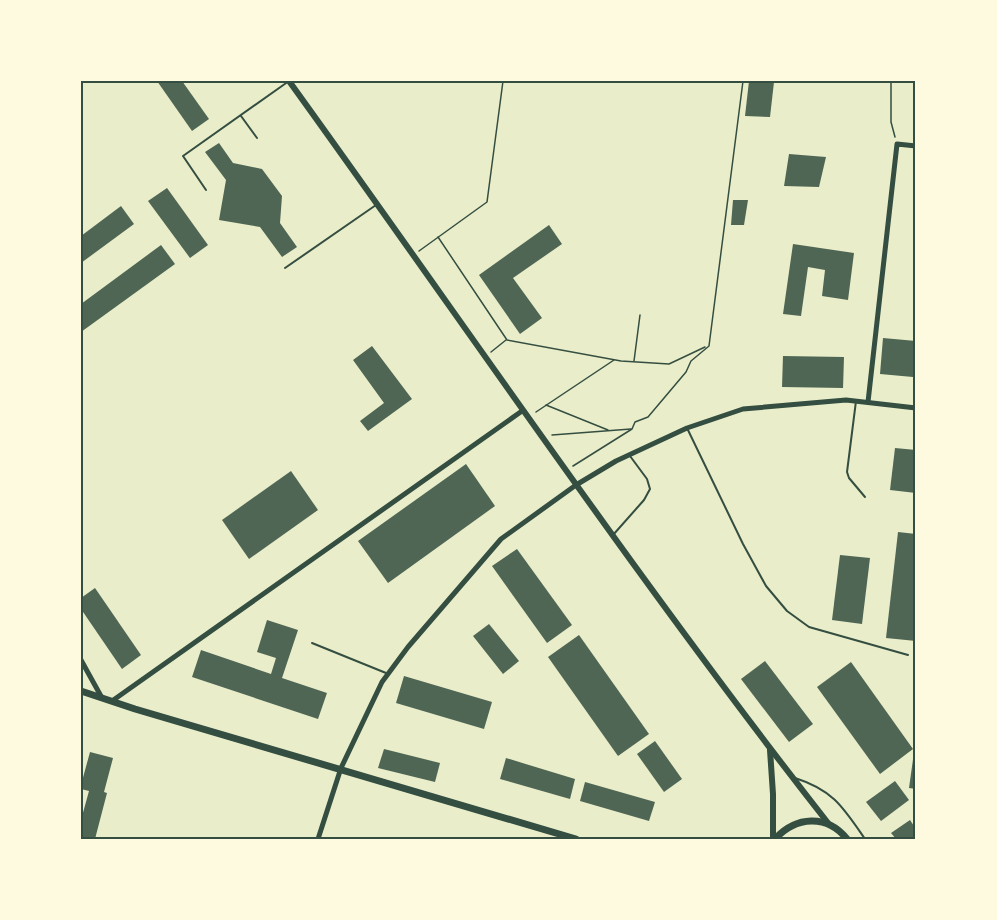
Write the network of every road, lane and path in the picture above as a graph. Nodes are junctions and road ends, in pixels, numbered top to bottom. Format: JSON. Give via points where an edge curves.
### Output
{"nodes":[{"id":1,"x":289,"y":81,"type":"edge"},
{"id":2,"x":503,"y":81,"type":"edge"},
{"id":3,"x":743,"y":81,"type":"edge"},
{"id":4,"x":891,"y":81,"type":"edge"},
{"id":5,"x":241,"y":116,"type":"junction"},
{"id":6,"x":257,"y":138,"type":"dead end"},
{"id":7,"x":897,"y":144,"type":"junction"},
{"id":8,"x":916,"y":146,"type":"edge"},
{"id":9,"x":206,"y":190,"type":"dead end"},
{"id":10,"x":378,"y":203,"type":"junction"},
{"id":11,"x":438,"y":237,"type":"junction"},
{"id":12,"x":413,"y":255,"type":"junction"},
{"id":13,"x":285,"y":268,"type":"dead end"},
{"id":14,"x":640,"y":315,"type":"dead end"},
{"id":15,"x":507,"y":340,"type":"junction"},
{"id":16,"x":709,"y":346,"type":"junction"},
{"id":17,"x":485,"y":357,"type":"junction"},
{"id":18,"x":615,"y":360,"type":"junction"},
{"id":19,"x":634,"y":362,"type":"junction"},
{"id":20,"x":856,"y":401,"type":"junction"},
{"id":21,"x":868,"y":402,"type":"junction"},
{"id":22,"x":546,"y":405,"type":"junction"},
{"id":23,"x":916,"y":408,"type":"edge"},
{"id":24,"x":522,"y":411,"type":"junction"},
{"id":25,"x":527,"y":418,"type":"junction"},
{"id":26,"x":687,"y":428,"type":"junction"},
{"id":27,"x":632,"y":429,"type":"junction"},
{"id":28,"x":609,"y":431,"type":"junction"},
{"id":29,"x":540,"y":436,"type":"junction"},
{"id":30,"x":630,"y":456,"type":"junction"},
{"id":31,"x":566,"y":471,"type":"junction"},
{"id":32,"x":576,"y":485,"type":"junction"},
{"id":33,"x":865,"y":496,"type":"dead end"},
{"id":34,"x":613,"y":535,"type":"junction"},
{"id":35,"x":312,"y":643,"type":"dead end"},
{"id":36,"x":908,"y":655,"type":"dead end"},
{"id":37,"x":81,"y":660,"type":"edge"},
{"id":38,"x":388,"y":674,"type":"junction"},
{"id":39,"x":81,"y":691,"type":"edge"},
{"id":40,"x":102,"y":698,"type":"junction"},
{"id":41,"x":112,"y":701,"type":"junction"},
{"id":42,"x":770,"y":749,"type":"junction"},
{"id":43,"x":341,"y":768,"type":"junction"},
{"id":44,"x":791,"y":777,"type":"junction"},
{"id":45,"x":828,"y":824,"type":"junction"},
{"id":46,"x":318,"y":839,"type":"edge"},
{"id":47,"x":576,"y":839,"type":"edge"},
{"id":48,"x":774,"y":839,"type":"edge"},
{"id":49,"x":847,"y":839,"type":"edge"},
{"id":50,"x":865,"y":839,"type":"edge"}],
"edges":[{"from":1,"to":5,"type":"lane"},
{"from":1,"to":10,"type":"street"},
{"from":2,"to":11,"type":"path","via":[[487,202]]},
{"from":3,"to":16,"type":"path"},
{"from":4,"to":7,"type":"path","via":[[891,122]]},
{"from":5,"to":6,"type":"lane"},
{"from":5,"to":9,"type":"lane","via":[[183,156]]},
{"from":7,"to":8,"type":"street"},
{"from":7,"to":21,"type":"street"},
{"from":10,"to":12,"type":"street"},
{"from":10,"to":13,"type":"lane"},
{"from":11,"to":12,"type":"path"},
{"from":11,"to":15,"type":"path"},
{"from":12,"to":17,"type":"street"},
{"from":14,"to":19,"type":"path"},
{"from":15,"to":17,"type":"path"},
{"from":15,"to":18,"type":"path"},
{"from":16,"to":19,"type":"path","via":[[669,364]]},
{"from":16,"to":27,"type":"path","via":[[691,361],[648,417],[635,422]]},
{"from":17,"to":24,"type":"street"},
{"from":18,"to":19,"type":"path"},
{"from":18,"to":22,"type":"path"},
{"from":20,"to":21,"type":"street"},
{"from":20,"to":26,"type":"street","via":[[743,410]]},
{"from":20,"to":33,"type":"lane","via":[[847,472]]},
{"from":21,"to":23,"type":"street"},
{"from":22,"to":25,"type":"path"},
{"from":22,"to":28,"type":"path"},
{"from":24,"to":25,"type":"street"},
{"from":24,"to":41,"type":"street"},
{"from":25,"to":29,"type":"street"},
{"from":26,"to":30,"type":"street"},
{"from":26,"to":36,"type":"lane","via":[[765,586],[782,605],[809,627]]},
{"from":27,"to":28,"type":"path"},
{"from":27,"to":31,"type":"path"},
{"from":28,"to":29,"type":"path"},
{"from":29,"to":31,"type":"street"},
{"from":30,"to":32,"type":"street"},
{"from":30,"to":34,"type":"lane","via":[[650,489]]},
{"from":31,"to":32,"type":"street"},
{"from":32,"to":34,"type":"street"},
{"from":32,"to":38,"type":"street","via":[[501,539]]},
{"from":34,"to":42,"type":"street"},
{"from":35,"to":38,"type":"lane"},
{"from":37,"to":40,"type":"street"},
{"from":38,"to":43,"type":"street"},
{"from":39,"to":40,"type":"main road"},
{"from":40,"to":41,"type":"main road"},
{"from":41,"to":43,"type":"main road"},
{"from":42,"to":44,"type":"street"},
{"from":42,"to":48,"type":"street"},
{"from":43,"to":46,"type":"street"},
{"from":43,"to":47,"type":"main road"},
{"from":44,"to":45,"type":"street"},
{"from":44,"to":50,"type":"lane","via":[[824,790],[843,808]]},
{"from":45,"to":48,"type":"main road","via":[[813,820],[798,823]]},
{"from":45,"to":49,"type":"main road"}]}
